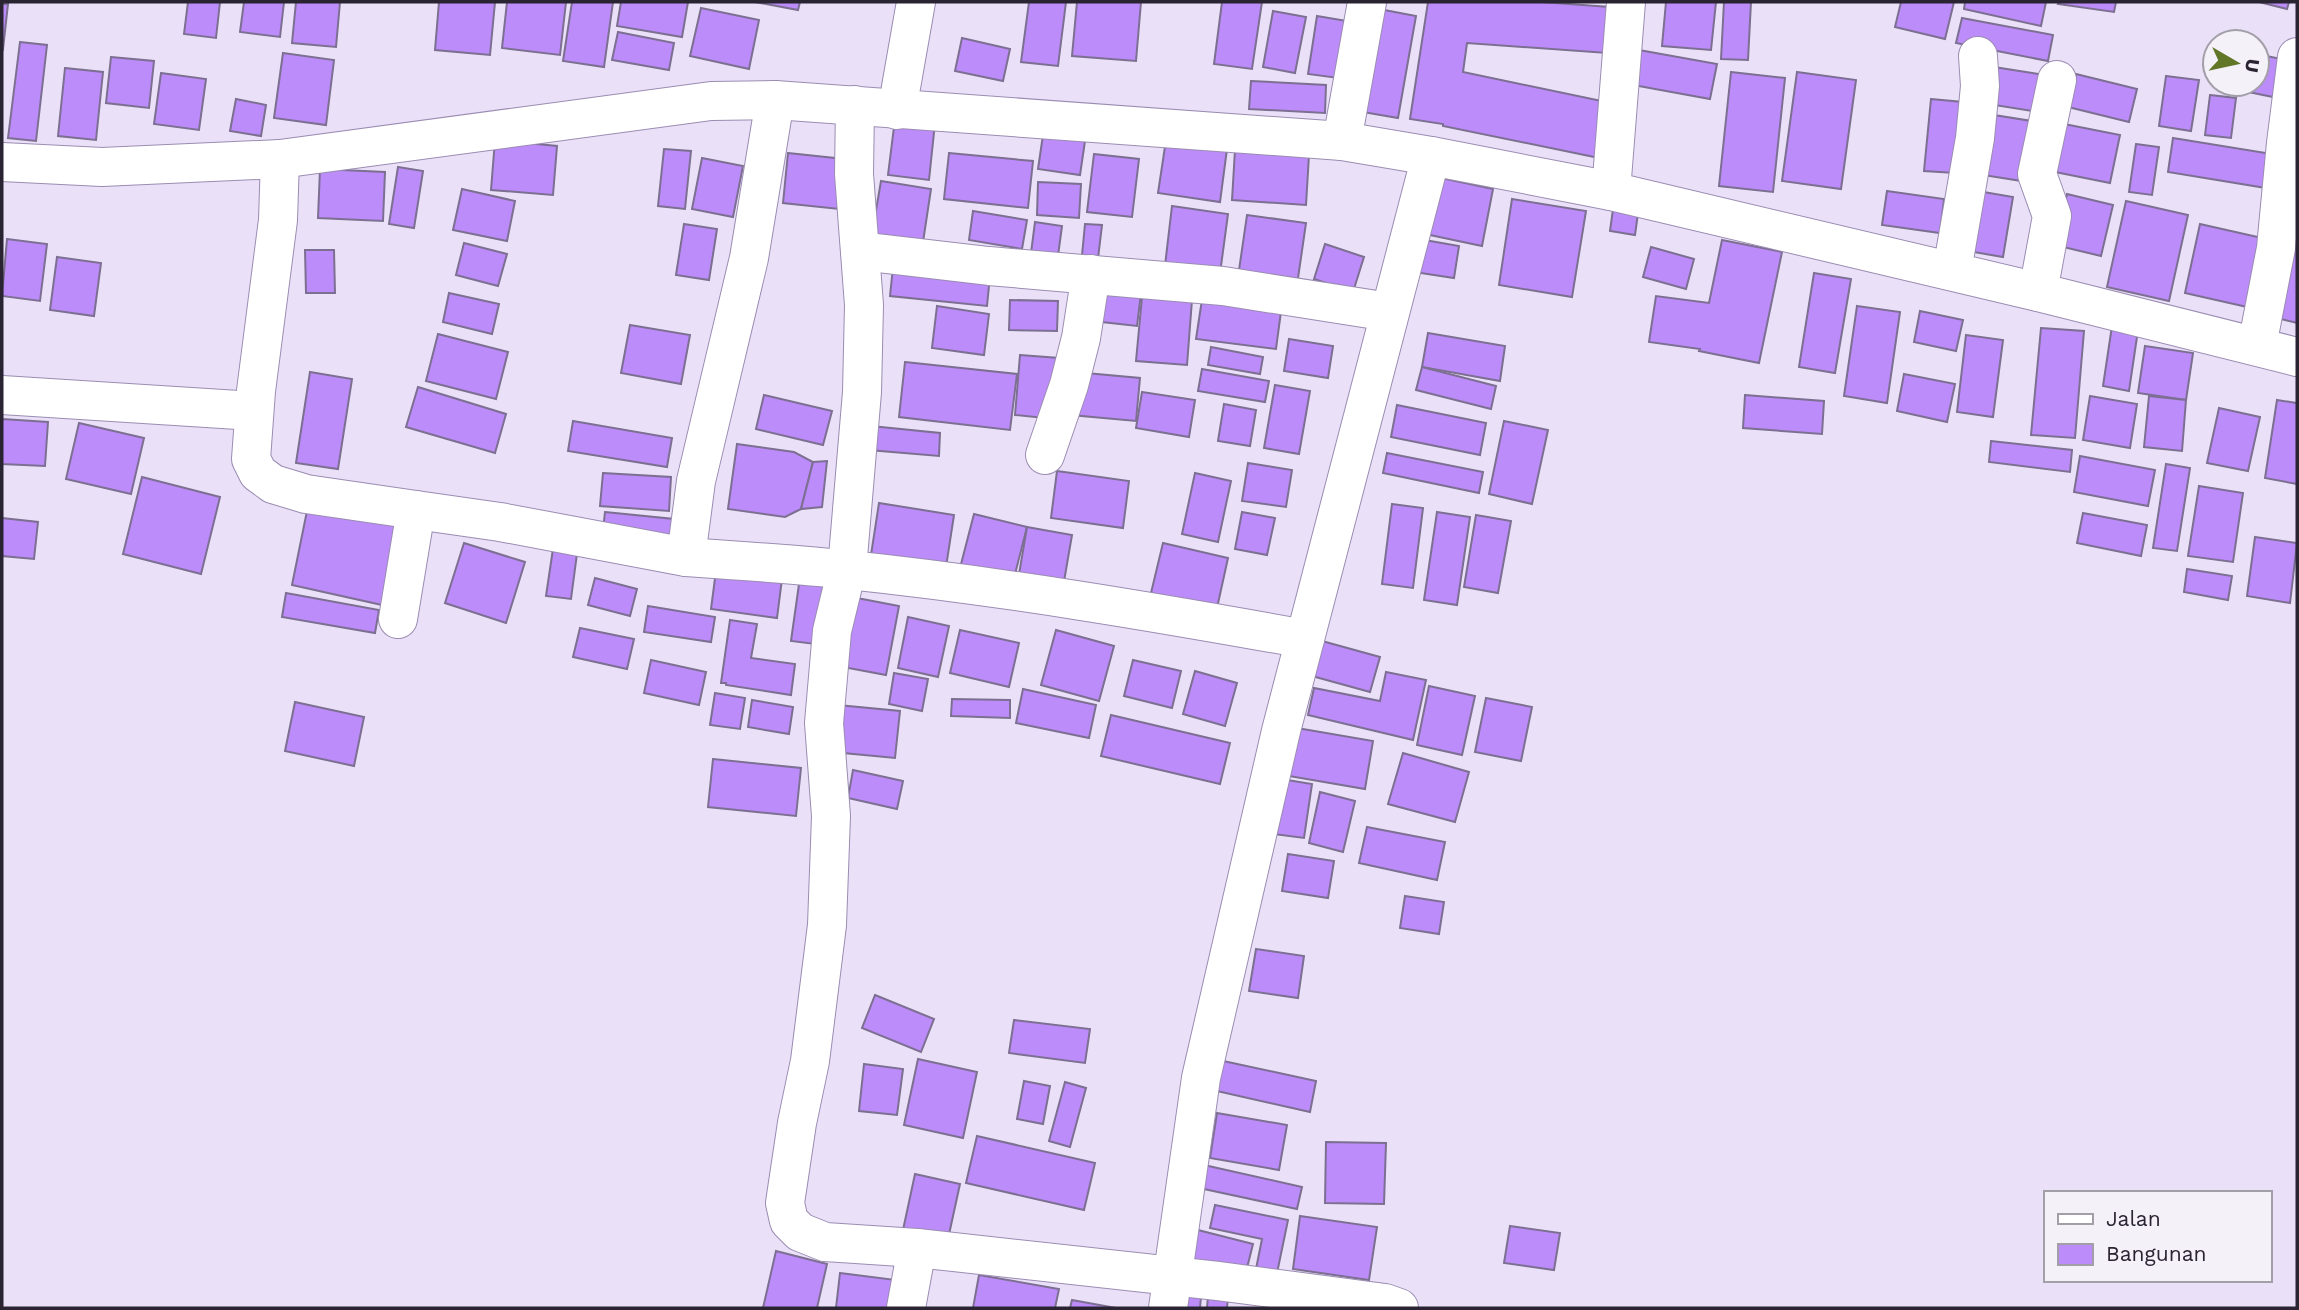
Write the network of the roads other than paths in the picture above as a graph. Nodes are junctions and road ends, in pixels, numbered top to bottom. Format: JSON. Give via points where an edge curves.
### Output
{"nodes":[{"id":1,"x":916,"y":2,"type":"edge"},
{"id":2,"x":1367,"y":2,"type":"edge"},
{"id":3,"x":1626,"y":2,"type":"edge"},
{"id":4,"x":1978,"y":56,"type":"dead end"},
{"id":5,"x":2297,"y":58,"type":"edge"},
{"id":6,"x":2057,"y":80,"type":"dead end"},
{"id":7,"x":775,"y":100,"type":"junction"},
{"id":8,"x":855,"y":105,"type":"junction"},
{"id":9,"x":897,"y":110,"type":"junction"},
{"id":10,"x":1342,"y":141,"type":"junction"},
{"id":11,"x":1431,"y":156,"type":"junction"},
{"id":12,"x":280,"y":159,"type":"junction"},
{"id":13,"x":2,"y":162,"type":"edge"},
{"id":14,"x":1611,"y":191,"type":"junction"},
{"id":15,"x":860,"y":251,"type":"junction"},
{"id":16,"x":1952,"y":271,"type":"junction"},
{"id":17,"x":1091,"y":274,"type":"junction"},
{"id":18,"x":2038,"y":292,"type":"junction"},
{"id":19,"x":1389,"y":312,"type":"junction"},
{"id":20,"x":2257,"y":346,"type":"junction"},
{"id":21,"x":2297,"y":357,"type":"edge"},
{"id":22,"x":2,"y":395,"type":"edge"},
{"id":23,"x":254,"y":411,"type":"junction"},
{"id":24,"x":1045,"y":455,"type":"dead end"},
{"id":25,"x":416,"y":510,"type":"junction"},
{"id":26,"x":685,"y":557,"type":"junction"},
{"id":27,"x":847,"y":569,"type":"junction"},
{"id":28,"x":398,"y":619,"type":"dead end"},
{"id":29,"x":1305,"y":639,"type":"junction"},
{"id":30,"x":917,"y":1248,"type":"junction"},
{"id":31,"x":1170,"y":1292,"type":"edge"},
{"id":32,"x":906,"y":1308,"type":"edge"},
{"id":33,"x":1399,"y":1308,"type":"edge"}],
"edges":[{"from":1,"to":9,"type":"street"},
{"from":2,"to":10,"type":"street"},
{"from":3,"to":14,"type":"street"},
{"from":4,"to":16,"type":"street","via":[[1975,138]]},
{"from":5,"to":20,"type":"street","via":[[2276,248]]},
{"from":6,"to":18,"type":"street","via":[[2037,174],[2052,216]]},
{"from":7,"to":8,"type":"street"},
{"from":7,"to":12,"type":"street","via":[[711,101]]},
{"from":7,"to":26,"type":"street","via":[[749,258],[696,481]]},
{"from":8,"to":9,"type":"street"},
{"from":8,"to":15,"type":"street"},
{"from":9,"to":10,"type":"street"},
{"from":10,"to":11,"type":"street"},
{"from":11,"to":14,"type":"street"},
{"from":11,"to":19,"type":"street"},
{"from":12,"to":13,"type":"street","via":[[102,167]]},
{"from":12,"to":23,"type":"street","via":[[278,220]]},
{"from":14,"to":16,"type":"street"},
{"from":15,"to":17,"type":"street"},
{"from":15,"to":27,"type":"street","via":[[862,391]]},
{"from":16,"to":18,"type":"street"},
{"from":17,"to":19,"type":"street","via":[[1223,286]]},
{"from":17,"to":24,"type":"street","via":[[1081,338]]},
{"from":18,"to":20,"type":"street"},
{"from":19,"to":29,"type":"street"},
{"from":20,"to":21,"type":"street"},
{"from":22,"to":23,"type":"street"},
{"from":23,"to":25,"type":"street","via":[[251,459],[258,473],[273,484],[306,494]]},
{"from":25,"to":26,"type":"street"},
{"from":25,"to":28,"type":"street"},
{"from":26,"to":27,"type":"street"},
{"from":27,"to":29,"type":"street","via":[[1133,608]]},
{"from":27,"to":30,"type":"street","via":[[832,631],[824,723],[831,816],[827,925],[785,1203],[789,1221],[800,1232],[825,1242]]},
{"from":29,"to":31,"type":"street","via":[[1201,1078]]},
{"from":30,"to":31,"type":"street"},
{"from":30,"to":32,"type":"street"},
{"from":31,"to":33,"type":"street","via":[[1385,1303]]}]}
